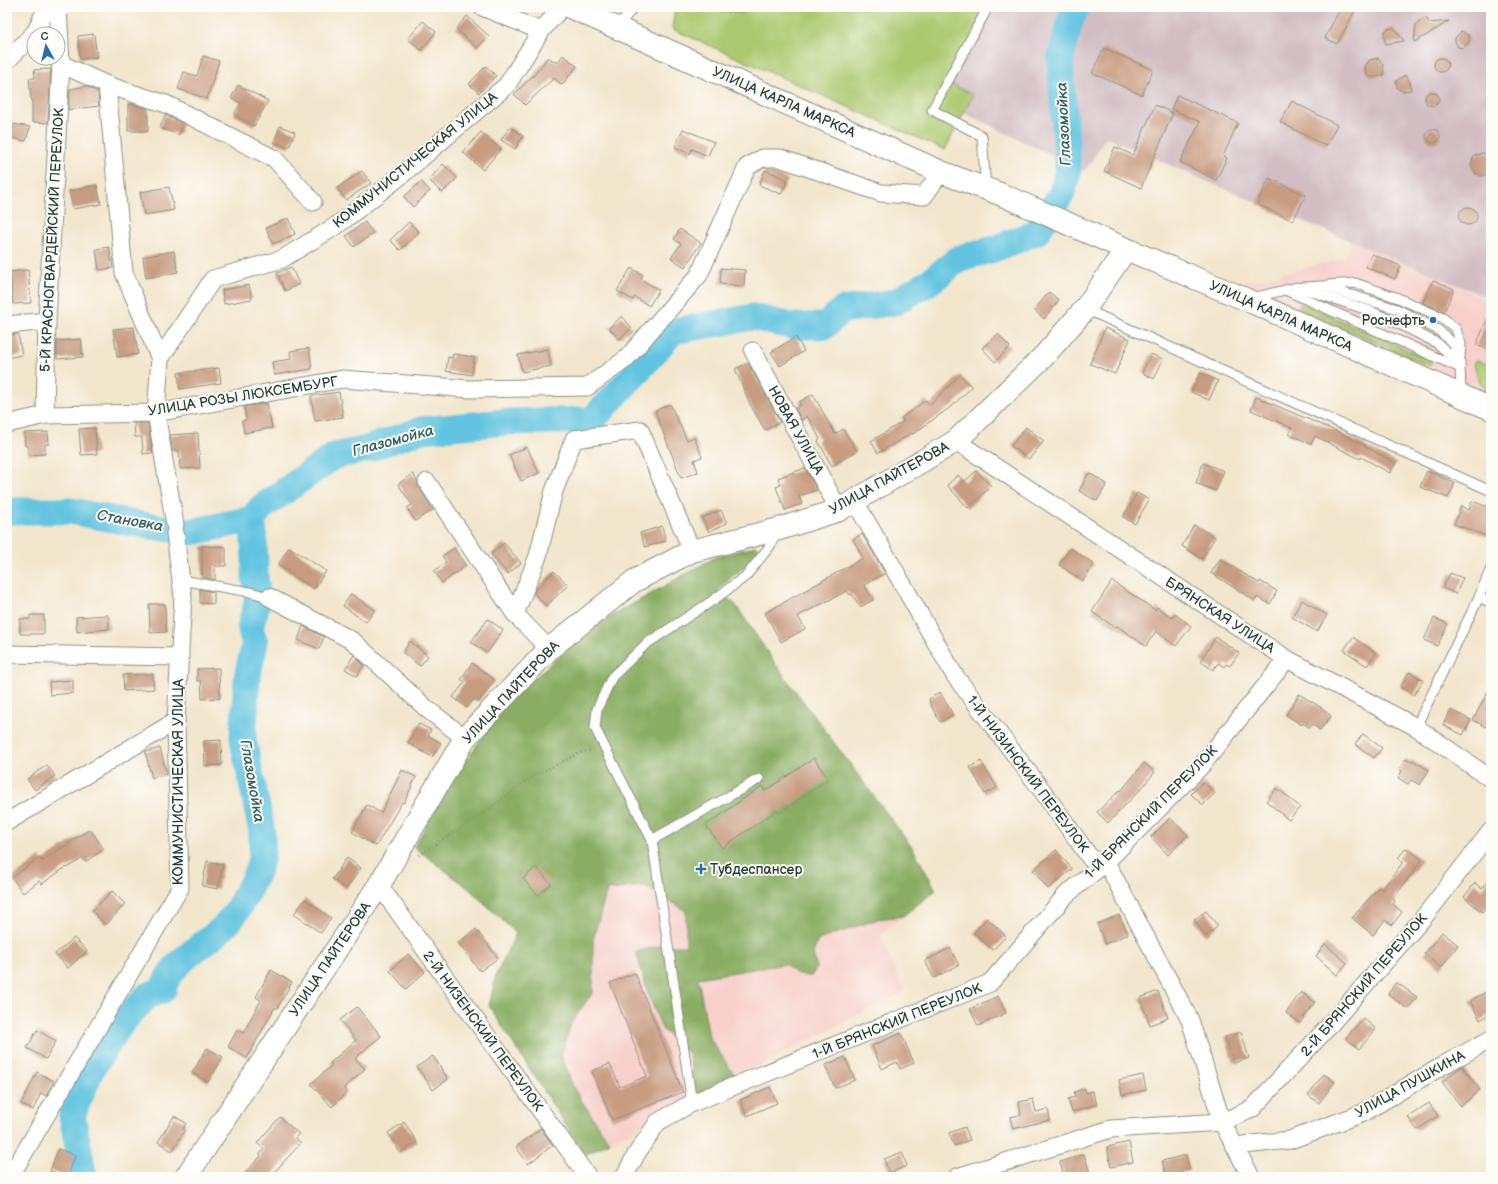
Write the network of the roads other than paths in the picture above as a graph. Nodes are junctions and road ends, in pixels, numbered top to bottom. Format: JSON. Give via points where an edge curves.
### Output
{"nodes":[{"id":1,"x":47,"y":7,"type":"edge"},
{"id":2,"x":58,"y":7,"type":"edge"},
{"id":3,"x":482,"y":7,"type":"edge"},
{"id":4,"x":562,"y":7,"type":"edge"},
{"id":5,"x":570,"y":7,"type":"edge"},
{"id":6,"x":634,"y":7,"type":"edge"},
{"id":7,"x":988,"y":7,"type":"edge"},
{"id":8,"x":59,"y":26,"type":"edge"},
{"id":9,"x":617,"y":27,"type":"junction"},
{"id":10,"x":540,"y":31,"type":"junction"},
{"id":11,"x":7,"y":61,"type":"edge"},
{"id":12,"x":60,"y":66,"type":"edge"},
{"id":13,"x":64,"y":66,"type":"edge"},
{"id":14,"x":107,"y":85,"type":"junction"},
{"id":15,"x":940,"y":172,"type":"junction"},
{"id":16,"x":993,"y":191,"type":"junction"},
{"id":17,"x":313,"y":202,"type":"dead end"},
{"id":18,"x":1126,"y":249,"type":"junction"},
{"id":19,"x":1322,"y":286,"type":"junction"},
{"id":20,"x":1297,"y":288,"type":"junction"},
{"id":21,"x":1285,"y":290,"type":"junction"},
{"id":22,"x":1245,"y":299,"type":"junction"},
{"id":23,"x":1085,"y":309,"type":"junction"},
{"id":24,"x":47,"y":320,"type":"junction"},
{"id":25,"x":7,"y":325,"type":"edge"},
{"id":26,"x":753,"y":351,"type":"dead end"},
{"id":27,"x":160,"y":359,"type":"junction"},
{"id":28,"x":1460,"y":366,"type":"junction"},
{"id":29,"x":1461,"y":396,"type":"junction"},
{"id":30,"x":1490,"y":408,"type":"edge"},
{"id":31,"x":156,"y":412,"type":"junction"},
{"id":32,"x":45,"y":415,"type":"junction"},
{"id":33,"x":7,"y":424,"type":"edge"},
{"id":34,"x":956,"y":441,"type":"junction"},
{"id":35,"x":426,"y":482,"type":"dead end"},
{"id":36,"x":1491,"y":491,"type":"edge"},
{"id":37,"x":846,"y":505,"type":"junction"},
{"id":38,"x":779,"y":529,"type":"junction"},
{"id":39,"x":692,"y":551,"type":"junction"},
{"id":40,"x":1491,"y":568,"type":"edge"},
{"id":41,"x":181,"y":580,"type":"junction"},
{"id":42,"x":269,"y":597,"type":"joint"},
{"id":43,"x":1479,"y":597,"type":"junction"},
{"id":44,"x":1491,"y":603,"type":"edge"},
{"id":45,"x":515,"y":614,"type":"junction"},
{"id":46,"x":549,"y":649,"type":"junction"},
{"id":47,"x":7,"y":654,"type":"edge"},
{"id":48,"x":180,"y":657,"type":"junction"},
{"id":49,"x":1286,"y":659,"type":"junction"},
{"id":50,"x":176,"y":721,"type":"junction"},
{"id":51,"x":1416,"y":727,"type":"junction"},
{"id":52,"x":465,"y":738,"type":"junction"},
{"id":53,"x":759,"y":779,"type":"dead end"},
{"id":54,"x":1491,"y":779,"type":"edge"},
{"id":55,"x":7,"y":822,"type":"edge"},
{"id":56,"x":1491,"y":831,"type":"edge"},
{"id":57,"x":652,"y":840,"type":"junction"},
{"id":58,"x":1106,"y":862,"type":"junction"},
{"id":59,"x":379,"y":886,"type":"junction"},
{"id":60,"x":1491,"y":1039,"type":"edge"},
{"id":61,"x":692,"y":1103,"type":"junction"},
{"id":62,"x":1222,"y":1122,"type":"junction"},
{"id":63,"x":1235,"y":1146,"type":"junction"},
{"id":64,"x":10,"y":1177,"type":"edge"},
{"id":65,"x":186,"y":1177,"type":"edge"},
{"id":66,"x":588,"y":1177,"type":"edge"},
{"id":67,"x":624,"y":1177,"type":"edge"},
{"id":68,"x":958,"y":1177,"type":"edge"},
{"id":69,"x":1251,"y":1177,"type":"edge"}],
"edges":[{"from":1,"to":11,"type":"street","via":[[36,31]]},
{"from":2,"to":8,"type":"street","name":"5-Й КРАСНОГВАРДЕЙСКИЙ ПЕРЕУЛОК"},
{"from":3,"to":10,"type":"street"},
{"from":4,"to":10,"type":"street","name":"КОММУНИСТИЧЕСКАЯ УЛИЦА"},
{"from":5,"to":9,"type":"main road","name":"УЛИЦА КАРЛА МАРКСА"},
{"from":6,"to":9,"type":"lane"},
{"from":7,"to":16,"type":"lane","via":[[932,110],[982,136]]},
{"from":9,"to":15,"type":"main road","name":"УЛИЦА КАРЛА МАРКСА"},
{"from":10,"to":27,"type":"street","name":"КОММУНИСТИЧЕСКАЯ УЛИЦА","via":[[507,85],[398,178],[336,226],[282,260],[213,279]]},
{"from":12,"to":24,"type":"street","name":"5-Й КРАСНОГВАРДЕЙСКИЙ ПЕРЕУЛОК"},
{"from":13,"to":14,"type":"street"},
{"from":14,"to":17,"type":"street","via":[[166,104],[275,159]]},
{"from":14,"to":27,"type":"street","name":"КОММУНИСТИЧЕСКАЯ УЛИЦА","via":[[124,273]]},
{"from":15,"to":16,"type":"main road","name":"УЛИЦА КАРЛА МАРКСА"},
{"from":15,"to":31,"type":"street","name":"УЛИЦА РОЗЫ ЛЮКСЕМБУРГ","via":[[924,196],[881,193],[780,158],[762,158],[747,167],[699,274],[626,359],[587,386],[469,389],[343,379]]},
{"from":16,"to":18,"type":"main road","name":"УЛИЦА КАРЛА МАРКСА"},
{"from":18,"to":22,"type":"main road","name":"УЛИЦА КАРЛА МАРКСА"},
{"from":18,"to":23,"type":"main road","name":"УЛИЦА ПАЙТЕРОВА"},
{"from":19,"to":20,"type":"lane"},
{"from":19,"to":28,"type":"lane","via":[[1397,309],[1438,330],[1454,344]]},
{"from":19,"to":28,"type":"lane","via":[[1355,283],[1443,318],[1456,329],[1461,344]]},
{"from":20,"to":21,"type":"lane"},
{"from":20,"to":28,"type":"lane","via":[[1371,311],[1391,320],[1437,344]]},
{"from":21,"to":22,"type":"lane"},
{"from":21,"to":28,"type":"lane"},
{"from":22,"to":29,"type":"main road","name":"УЛИЦА КАРЛА МАРКСА"},
{"from":23,"to":34,"type":"main road","name":"УЛИЦА ПАЙТЕРОВА","via":[[1044,356]]},
{"from":23,"to":36,"type":"lane"},
{"from":24,"to":25,"type":"street"},
{"from":24,"to":32,"type":"street","name":"5-Й КРАСНОГВАРДЕЙСКИЙ ПЕРЕУЛОК"},
{"from":26,"to":37,"type":"street","name":"НОВАЯ УЛИЦА"},
{"from":27,"to":31,"type":"street","name":"КОММУНИСТИЧЕСКАЯ УЛИЦА"},
{"from":28,"to":29,"type":"lane"},
{"from":29,"to":30,"type":"main road","name":"УЛИЦА КАРЛА МАРКСА"},
{"from":31,"to":32,"type":"street","name":"УЛИЦА РОЗЫ ЛЮКСЕМБУРГ"},
{"from":31,"to":41,"type":"street","name":"КОММУНИСТИЧЕСКАЯ УЛИЦА"},
{"from":32,"to":33,"type":"street","name":"УЛИЦА РОЗЫ ЛЮКСЕМБУРГ"},
{"from":34,"to":37,"type":"main road","name":"УЛИЦА ПАЙТЕРОВА"},
{"from":34,"to":49,"type":"street","name":"БРЯНСКАЯ УЛИЦА"},
{"from":35,"to":45,"type":"street"},
{"from":37,"to":38,"type":"main road","name":"УЛИЦА ПАЙТЕРОВА"},
{"from":37,"to":58,"type":"street","name":"1-Й НИЗИНСКИЙ ПЕРЕУЛОК","via":[[882,548],[955,676],[1091,858]]},
{"from":38,"to":39,"type":"main road","name":"УЛИЦА ПАЙТЕРОВА"},
{"from":38,"to":57,"type":"lane","via":[[770,546],[746,576],[646,644],[612,677],[597,709],[595,728]]},
{"from":39,"to":45,"type":"street","via":[[640,430],[574,439],[554,491],[538,556]]},
{"from":39,"to":46,"type":"main road","name":"УЛИЦА ПАЙТЕРОВА","via":[[634,581]]},
{"from":40,"to":43,"type":"lane"},
{"from":41,"to":42,"type":"lane"},
{"from":41,"to":48,"type":"street","name":"КОММУНИСТИЧЕСКАЯ УЛИЦА","via":[[183,597]]},
{"from":42,"to":52,"type":"street","via":[[353,641],[427,709]]},
{"from":43,"to":44,"type":"lane"},
{"from":43,"to":51,"type":"lane"},
{"from":45,"to":46,"type":"street"},
{"from":46,"to":52,"type":"main road","name":"УЛИЦА ПАЙТЕРОВА"},
{"from":47,"to":48,"type":"street"},
{"from":48,"to":50,"type":"street","name":"КОММУНИСТИЧЕСКАЯ УЛИЦА"},
{"from":49,"to":51,"type":"street","name":"БРЯНСКАЯ УЛИЦА"},
{"from":49,"to":58,"type":"street","name":"1-Й БРЯНСКИЙ ПЕРЕУЛОК","via":[[1202,765]]},
{"from":50,"to":55,"type":"street"},
{"from":50,"to":64,"type":"street","name":"КОММУНИСТИЧЕСКАЯ УЛИЦА","via":[[180,888]]},
{"from":51,"to":54,"type":"street","name":"БРЯНСКАЯ УЛИЦА"},
{"from":52,"to":59,"type":"main road","name":"УЛИЦА ПАЙТЕРОВА"},
{"from":53,"to":57,"type":"lane"},
{"from":56,"to":62,"type":"street","name":"2-Й БРЯНСКИЙ ПЕРЕУЛОК","via":[[1424,917],[1328,1027],[1252,1109]]},
{"from":57,"to":61,"type":"lane"},
{"from":58,"to":61,"type":"street","name":"1-Й БРЯНСКИЙ ПЕРЕУЛОК","via":[[1066,895],[990,984]]},
{"from":58,"to":62,"type":"street","name":"1-Й НИЗИНСКИЙ ПЕРЕУЛОК","via":[[1190,1020]]},
{"from":59,"to":65,"type":"main road","name":"УЛИЦА ПАЙТЕРОВА"},
{"from":59,"to":66,"type":"street","name":"2-Й НИЗЕНСКИЙ ПЕРЕУЛОК"},
{"from":60,"to":63,"type":"street","name":"УЛИЦА ПУШКИНА","via":[[1363,1113],[1290,1140]]},
{"from":61,"to":67,"type":"street","name":"1-Й БРЯНСКИЙ ПЕРЕУЛОК","via":[[658,1122]]},
{"from":62,"to":63,"type":"street","name":"1-Й НИЗИНСКИЙ ПЕРЕУЛОК"},
{"from":62,"to":68,"type":"street","via":[[1111,1129]]},
{"from":63,"to":69,"type":"street","name":"1-Й НИЗИНСКИЙ ПЕРЕУЛОК"}]}
